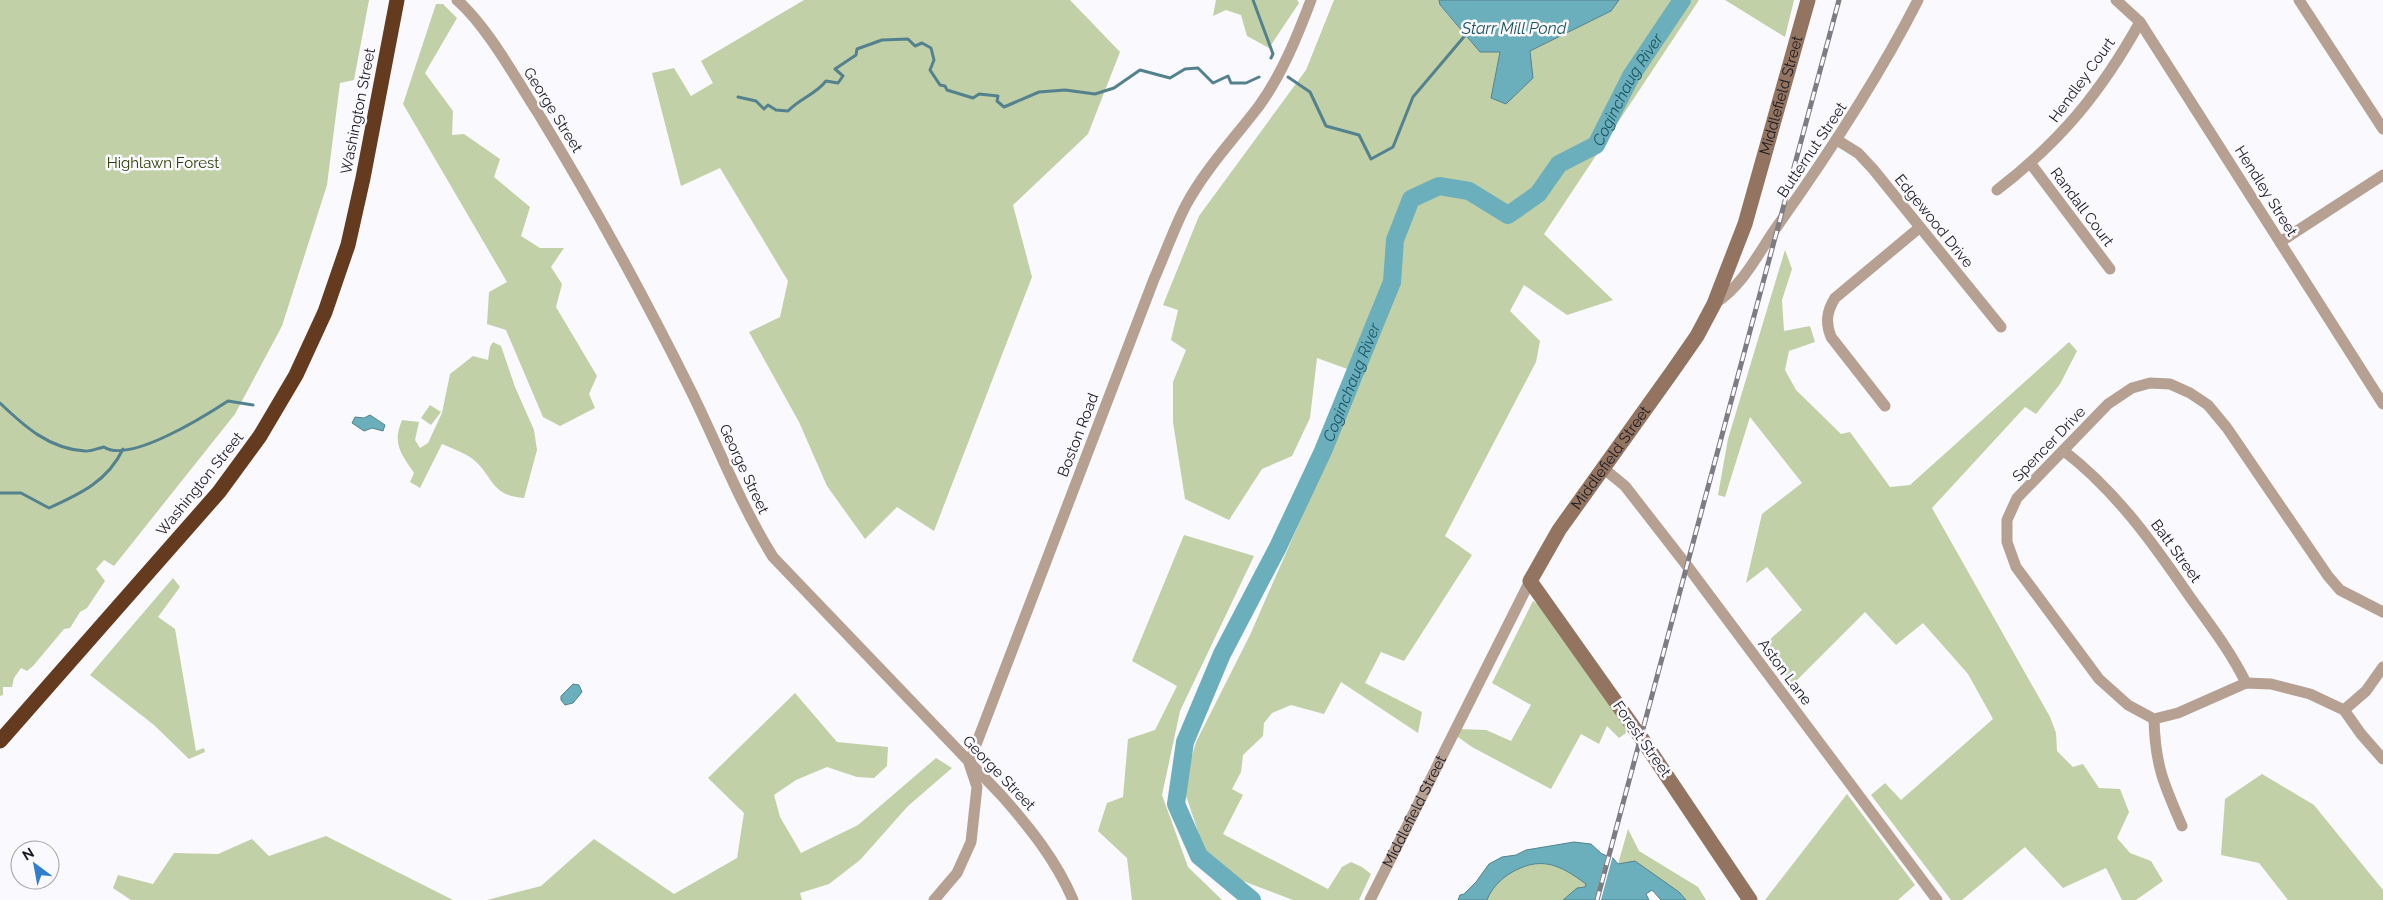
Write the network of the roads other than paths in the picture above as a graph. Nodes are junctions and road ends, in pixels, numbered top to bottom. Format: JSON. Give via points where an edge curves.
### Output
{"nodes":[{"id":1,"x":397,"y":0,"type":"edge"},
{"id":2,"x":456,"y":0,"type":"edge"},
{"id":3,"x":1312,"y":0,"type":"edge"},
{"id":4,"x":1808,"y":0,"type":"edge"},
{"id":5,"x":1918,"y":0,"type":"edge"},
{"id":6,"x":2116,"y":0,"type":"edge"},
{"id":7,"x":2299,"y":0,"type":"edge"},
{"id":8,"x":2140,"y":22,"type":"junction"},
{"id":9,"x":2383,"y":129,"type":"edge"},
{"id":10,"x":1837,"y":140,"type":"junction"},
{"id":11,"x":2031,"y":164,"type":"junction"},
{"id":12,"x":2383,"y":175,"type":"edge"},
{"id":13,"x":1997,"y":190,"type":"dead end"},
{"id":14,"x":1919,"y":228,"type":"junction"},
{"id":15,"x":2280,"y":242,"type":"junction"},
{"id":16,"x":2110,"y":269,"type":"dead end"},
{"id":17,"x":1714,"y":304,"type":"junction"},
{"id":18,"x":2001,"y":327,"type":"dead end"},
{"id":19,"x":2383,"y":404,"type":"edge"},
{"id":20,"x":1884,"y":406,"type":"dead end"},
{"id":21,"x":2064,"y":451,"type":"junction"},
{"id":22,"x":1603,"y":468,"type":"junction"},
{"id":23,"x":1530,"y":581,"type":"junction"},
{"id":24,"x":2383,"y":612,"type":"edge"},
{"id":25,"x":2383,"y":667,"type":"edge"},
{"id":26,"x":2246,"y":683,"type":"junction"},
{"id":27,"x":2344,"y":710,"type":"junction"},
{"id":28,"x":2154,"y":719,"type":"junction"},
{"id":29,"x":0,"y":741,"type":"edge"},
{"id":30,"x":2383,"y":759,"type":"edge"},
{"id":31,"x":969,"y":763,"type":"junction"},
{"id":32,"x":2182,"y":826,"type":"dead end"},
{"id":33,"x":934,"y":900,"type":"edge"},
{"id":34,"x":1073,"y":900,"type":"edge"},
{"id":35,"x":1370,"y":900,"type":"edge"},
{"id":36,"x":1750,"y":900,"type":"edge"},
{"id":37,"x":1937,"y":900,"type":"edge"}],
"edges":[{"from":1,"to":29,"type":"highway","name":"Washington Street","via":[[348,245],[325,312],[296,375],[260,436],[219,492]]},
{"from":2,"to":31,"type":"street","name":"George Street","via":[[469,12],[503,60],[574,173],[691,391],[752,521],[773,557]]},
{"from":3,"to":31,"type":"street","name":"Boston Road","via":[[1279,74],[1259,105],[1219,154],[1186,205],[1150,288]]},
{"from":4,"to":17,"type":"main road","name":"Middlefield Street","via":[[1745,224]]},
{"from":5,"to":10,"type":"street","name":"Butternut Street"},
{"from":6,"to":8,"type":"street","name":"Hendley Street"},
{"from":7,"to":9,"type":"street"},
{"from":8,"to":11,"type":"street","name":"Hendley Court","via":[[2087,105]]},
{"from":8,"to":15,"type":"street","name":"Hendley Street"},
{"from":10,"to":14,"type":"street","name":"Edgewood Drive","via":[[1858,153],[1873,169]]},
{"from":10,"to":17,"type":"street","name":"Butternut Street","via":[[1740,283]]},
{"from":11,"to":13,"type":"street","name":"Hendley Court"},
{"from":11,"to":16,"type":"street","name":"Randall Court"},
{"from":12,"to":15,"type":"street"},
{"from":14,"to":18,"type":"street","name":"Edgewood Drive"},
{"from":14,"to":20,"type":"street","via":[[1835,298],[1828,310],[1827,327],[1831,337]]},
{"from":15,"to":19,"type":"street","name":"Hendley Street"},
{"from":17,"to":22,"type":"main road","name":"Middlefield Street","via":[[1697,336]]},
{"from":21,"to":24,"type":"street","name":"Spencer Drive","via":[[2108,404],[2132,388],[2150,383],[2170,384],[2190,393],[2208,405],[2228,428],[2340,590]]},
{"from":21,"to":26,"type":"street","name":"Batt Street","via":[[2087,468],[2118,499],[2152,542],[2235,661]]},
{"from":21,"to":28,"type":"street","name":"Spencer Drive","via":[[2016,498],[2007,520],[2007,542],[2016,567],[2099,679],[2128,704]]},
{"from":22,"to":23,"type":"main road","name":"Middlefield Street"},
{"from":22,"to":37,"type":"street","name":"Aston Lane","via":[[1624,486]]},
{"from":23,"to":35,"type":"street","name":"Middlefield Street"},
{"from":23,"to":36,"type":"main road","name":"Forest Street","via":[[1639,734]]},
{"from":25,"to":27,"type":"street","via":[[2366,691]]},
{"from":26,"to":27,"type":"street","via":[[2271,684],[2310,694]]},
{"from":26,"to":28,"type":"street","via":[[2178,713]]},
{"from":27,"to":30,"type":"street"},
{"from":28,"to":32,"type":"street","via":[[2154,749],[2160,776]]},
{"from":31,"to":33,"type":"street","via":[[977,787],[971,842],[957,873]]},
{"from":31,"to":34,"type":"street","name":"George Street","via":[[1033,831],[1062,874]]}]}
